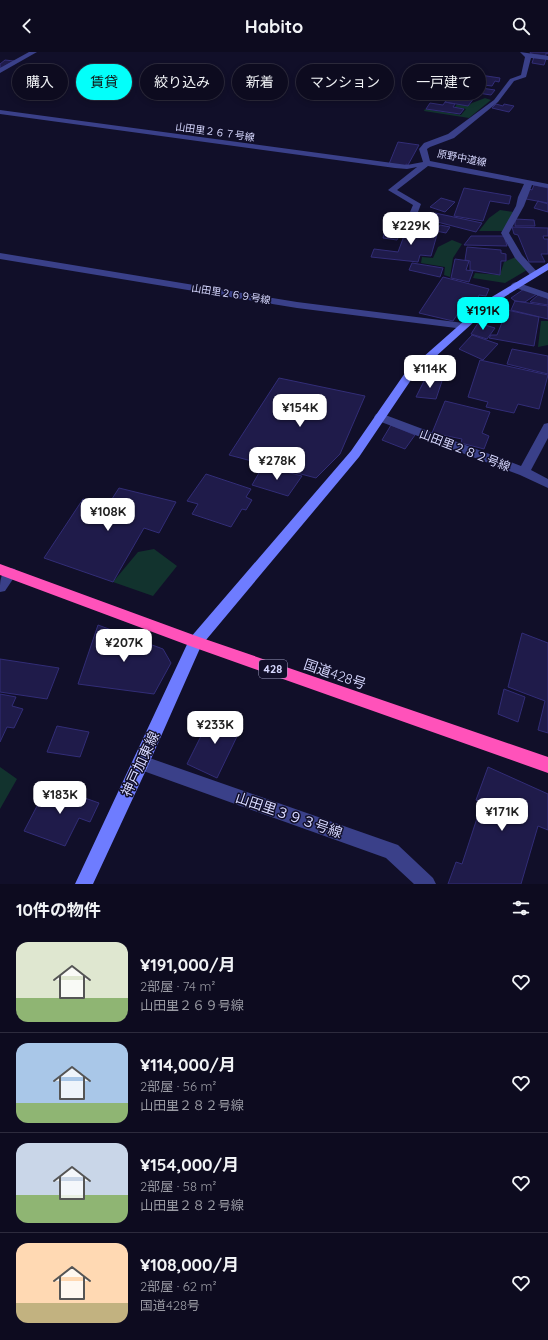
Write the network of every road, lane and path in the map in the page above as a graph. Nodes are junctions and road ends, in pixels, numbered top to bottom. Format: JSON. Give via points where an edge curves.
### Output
{"nodes":[{"id":1,"x":34,"y":52,"type":"edge"},
{"id":2,"x":526,"y":54,"type":"edge"},
{"id":3,"x":548,"y":58,"type":"edge"},
{"id":4,"x":0,"y":71,"type":"edge"},
{"id":5,"x":0,"y":112,"type":"edge"},
{"id":6,"x":427,"y":163,"type":"junction"},
{"id":7,"x":529,"y":182,"type":"junction"},
{"id":8,"x":548,"y":186,"type":"edge"},
{"id":9,"x":414,"y":212,"type":"dead end"},
{"id":10,"x":0,"y":256,"type":"edge"},
{"id":11,"x":548,"y":266,"type":"edge"},
{"id":12,"x":534,"y":274,"type":"junction"},
{"id":13,"x":516,"y":285,"type":"junction"},
{"id":14,"x":548,"y":296,"type":"edge"},
{"id":15,"x":464,"y":326,"type":"junction"},
{"id":16,"x":380,"y":417,"type":"junction"},
{"id":17,"x":548,"y":427,"type":"edge"},
{"id":18,"x":524,"y":472,"type":"junction"},
{"id":19,"x":548,"y":484,"type":"edge"},
{"id":20,"x":5,"y":571,"type":"edge"},
{"id":21,"x":0,"y":587,"type":"edge"},
{"id":22,"x":195,"y":642,"type":"junction"},
{"id":23,"x":141,"y":763,"type":"junction"},
{"id":24,"x":548,"y":765,"type":"edge"},
{"id":25,"x":84,"y":884,"type":"edge"},
{"id":26,"x":427,"y":884,"type":"edge"}],
"edges":[{"from":1,"to":4,"type":"street"},
{"from":2,"to":3,"type":"street"},
{"from":2,"to":6,"type":"street","name":"原野中道線","via":[[524,76],[512,80],[496,100],[451,136],[427,145],[424,149]]},
{"from":5,"to":6,"type":"street","name":"山田里２６７号線","via":[[395,166],[407,167]]},
{"from":6,"to":7,"type":"street","name":"原野中道線"},
{"from":6,"to":9,"type":"street","via":[[392,190],[417,204]]},
{"from":7,"to":8,"type":"street","name":"原野中道線"},
{"from":7,"to":12,"type":"street","via":[[506,233],[518,256]]},
{"from":10,"to":15,"type":"street","name":"山田里２６９号線","via":[[297,305]]},
{"from":11,"to":12,"type":"street","name":"神戸加東線"},
{"from":12,"to":13,"type":"street","name":"神戸加東線"},
{"from":13,"to":14,"type":"street"},
{"from":13,"to":15,"type":"street","name":"神戸加東線","via":[[493,300]]},
{"from":15,"to":16,"type":"street","name":"神戸加東線","via":[[409,375]]},
{"from":16,"to":18,"type":"street","name":"山田里２８２号線"},
{"from":16,"to":22,"type":"street","name":"神戸加東線","via":[[354,454]]},
{"from":17,"to":18,"type":"street"},
{"from":18,"to":19,"type":"street","name":"山田里２８２号線"},
{"from":20,"to":21,"type":"street"},
{"from":20,"to":22,"type":"highway","name":"国道428号","number":"428"},
{"from":22,"to":23,"type":"street","name":"神戸加東線"},
{"from":22,"to":24,"type":"highway","name":"国道428号","number":"428"},
{"from":23,"to":25,"type":"street","name":"神戸加東線"},
{"from":23,"to":26,"type":"street","name":"山田里３９３号線","via":[[392,851]]}]}
